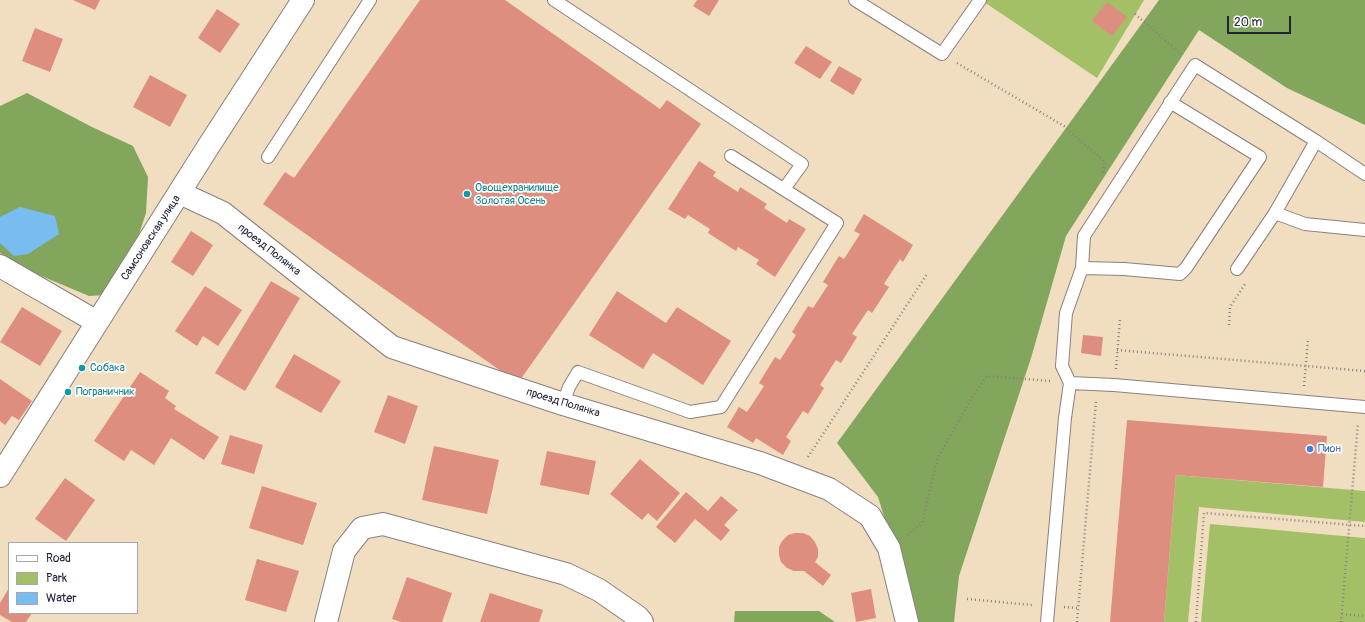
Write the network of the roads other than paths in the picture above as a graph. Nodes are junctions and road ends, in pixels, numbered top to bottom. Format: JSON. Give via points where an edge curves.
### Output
{"nodes":[{"id":1,"x":303,"y":0,"type":"edge"},
{"id":2,"x":370,"y":0,"type":"edge"},
{"id":3,"x":554,"y":0,"type":"edge"},
{"id":4,"x":855,"y":0,"type":"edge"},
{"id":5,"x":980,"y":0,"type":"edge"},
{"id":6,"x":1170,"y":102,"type":"junction"},
{"id":7,"x":1316,"y":141,"type":"junction"},
{"id":8,"x":731,"y":156,"type":"dead end"},
{"id":9,"x":268,"y":157,"type":"dead end"},
{"id":10,"x":1365,"y":174,"type":"edge"},
{"id":11,"x":784,"y":190,"type":"junction"},
{"id":12,"x":180,"y":193,"type":"junction"},
{"id":13,"x":1275,"y":213,"type":"junction"},
{"id":14,"x":1365,"y":230,"type":"edge"},
{"id":15,"x":0,"y":266,"type":"edge"},
{"id":16,"x":1082,"y":268,"type":"junction"},
{"id":17,"x":1237,"y":269,"type":"dead end"},
{"id":18,"x":97,"y":322,"type":"junction"},
{"id":19,"x":1070,"y":383,"type":"junction"},
{"id":20,"x":563,"y":404,"type":"junction"},
{"id":21,"x":1365,"y":407,"type":"edge"},
{"id":22,"x":0,"y":476,"type":"edge"},
{"id":23,"x":326,"y":622,"type":"edge"},
{"id":24,"x":642,"y":622,"type":"edge"},
{"id":25,"x":907,"y":622,"type":"edge"},
{"id":26,"x":1047,"y":622,"type":"edge"}],
"edges":[{"from":1,"to":12,"type":"street","name":"Самсоновская улица"},
{"from":2,"to":9,"type":"lane"},
{"from":3,"to":11,"type":"lane","via":[[802,164]]},
{"from":4,"to":5,"type":"lane","via":[[942,54]]},
{"from":6,"to":7,"type":"lane","via":[[1195,65]]},
{"from":6,"to":16,"type":"lane","via":[[1084,236]]},
{"from":6,"to":16,"type":"lane","via":[[1260,157],[1180,274]]},
{"from":7,"to":10,"type":"lane"},
{"from":7,"to":13,"type":"lane"},
{"from":8,"to":11,"type":"lane"},
{"from":11,"to":20,"type":"lane","via":[[837,223],[721,407],[690,412],[578,372],[568,387]]},
{"from":12,"to":18,"type":"street","name":"Самсоновская улица"},
{"from":12,"to":20,"type":"street","name":"проезд Полянка","via":[[223,213],[392,347]]},
{"from":13,"to":14,"type":"lane","via":[[1305,224]]},
{"from":13,"to":17,"type":"lane"},
{"from":15,"to":18,"type":"street"},
{"from":16,"to":19,"type":"lane","via":[[1066,313],[1062,366]]},
{"from":18,"to":22,"type":"street","name":"Самсоновская улица"},
{"from":19,"to":21,"type":"lane"},
{"from":19,"to":26,"type":"lane"},
{"from":20,"to":25,"type":"street","name":"проезд Полянка","via":[[760,463],[829,489],[870,516],[889,548]]},
{"from":23,"to":24,"type":"street","via":[[344,551],[362,528],[384,524],[566,574],[599,590]]}]}
